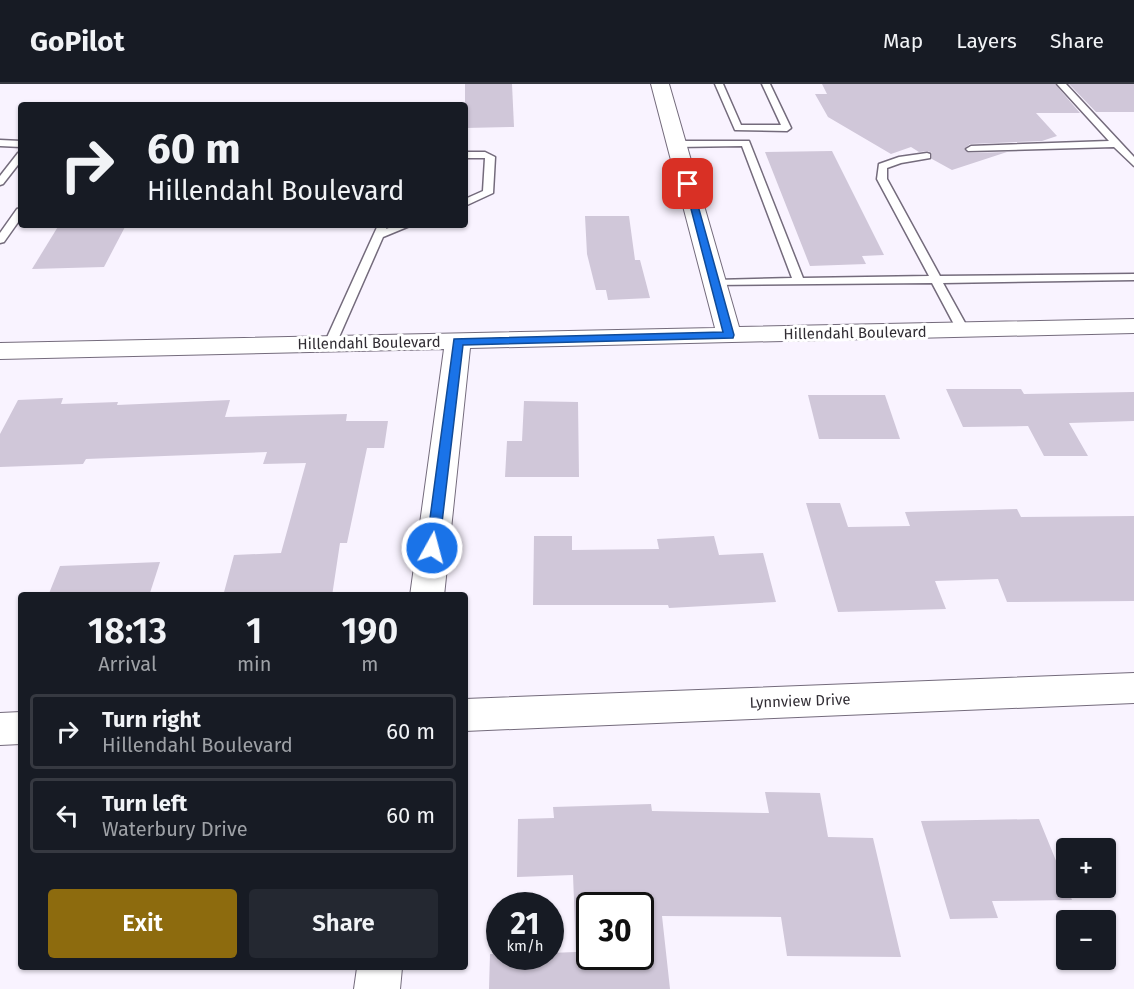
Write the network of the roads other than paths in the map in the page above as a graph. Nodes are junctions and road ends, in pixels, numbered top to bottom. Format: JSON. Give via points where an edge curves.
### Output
{"nodes":[{"id":1,"x":660,"y":84,"type":"edge"},
{"id":2,"x":719,"y":84,"type":"edge"},
{"id":3,"x":766,"y":84,"type":"edge"},
{"id":4,"x":1061,"y":84,"type":"edge"},
{"id":5,"x":0,"y":143,"type":"edge"},
{"id":6,"x":18,"y":144,"type":"edge"},
{"id":7,"x":677,"y":144,"type":"junction"},
{"id":8,"x":1115,"y":144,"type":"junction"},
{"id":9,"x":971,"y":149,"type":"dead end"},
{"id":10,"x":468,"y":155,"type":"edge"},
{"id":11,"x":927,"y":156,"type":"dead end"},
{"id":12,"x":18,"y":159,"type":"edge"},
{"id":13,"x":1134,"y":163,"type":"edge"},
{"id":14,"x":0,"y":182,"type":"edge"},
{"id":15,"x":468,"y":202,"type":"edge"},
{"id":16,"x":18,"y":215,"type":"edge"},
{"id":17,"x":381,"y":230,"type":"edge"},
{"id":18,"x":0,"y":240,"type":"edge"},
{"id":19,"x":1134,"y":278,"type":"edge"},
{"id":20,"x":936,"y":279,"type":"junction"},
{"id":21,"x":799,"y":281,"type":"junction"},
{"id":22,"x":715,"y":283,"type":"junction"},
{"id":23,"x":1134,"y":326,"type":"edge"},
{"id":24,"x":963,"y":330,"type":"junction"},
{"id":25,"x":729,"y":335,"type":"junction"},
{"id":26,"x":458,"y":342,"type":"junction"},
{"id":27,"x":330,"y":344,"type":"junction"},
{"id":28,"x":0,"y":351,"type":"edge"},
{"id":29,"x":427,"y":592,"type":"edge"},
{"id":30,"x":1134,"y":688,"type":"edge"},
{"id":31,"x":468,"y":715,"type":"edge"},
{"id":32,"x":18,"y":728,"type":"edge"},
{"id":33,"x":0,"y":729,"type":"edge"},
{"id":34,"x":380,"y":970,"type":"edge"},
{"id":35,"x":377,"y":989,"type":"edge"}],
"edges":[{"from":1,"to":7,"type":"street"},
{"from":2,"to":3,"type":"lane","via":[[738,128],[787,128]]},
{"from":4,"to":8,"type":"lane"},
{"from":5,"to":6,"type":"lane"},
{"from":7,"to":21,"type":"lane","via":[[746,143]]},
{"from":7,"to":22,"type":"street"},
{"from":8,"to":9,"type":"lane"},
{"from":8,"to":13,"type":"lane"},
{"from":10,"to":15,"type":"lane","via":[[490,157],[488,193]]},
{"from":11,"to":20,"type":"lane","via":[[882,166],[882,179]]},
{"from":12,"to":14,"type":"lane"},
{"from":16,"to":18,"type":"lane"},
{"from":17,"to":27,"type":"lane"},
{"from":19,"to":20,"type":"lane"},
{"from":20,"to":21,"type":"lane"},
{"from":20,"to":24,"type":"lane"},
{"from":21,"to":22,"type":"lane"},
{"from":22,"to":25,"type":"street"},
{"from":23,"to":24,"type":"street","name":"Hillendahl Boulevard"},
{"from":24,"to":25,"type":"street","name":"Hillendahl Boulevard"},
{"from":25,"to":26,"type":"street","name":"Hillendahl Boulevard"},
{"from":26,"to":27,"type":"street","name":"Hillendahl Boulevard"},
{"from":26,"to":29,"type":"street"},
{"from":27,"to":28,"type":"street","name":"Hillendahl Boulevard"},
{"from":30,"to":31,"type":"street","name":"Lynnview Drive"},
{"from":32,"to":33,"type":"street"},
{"from":34,"to":35,"type":"street"}]}
